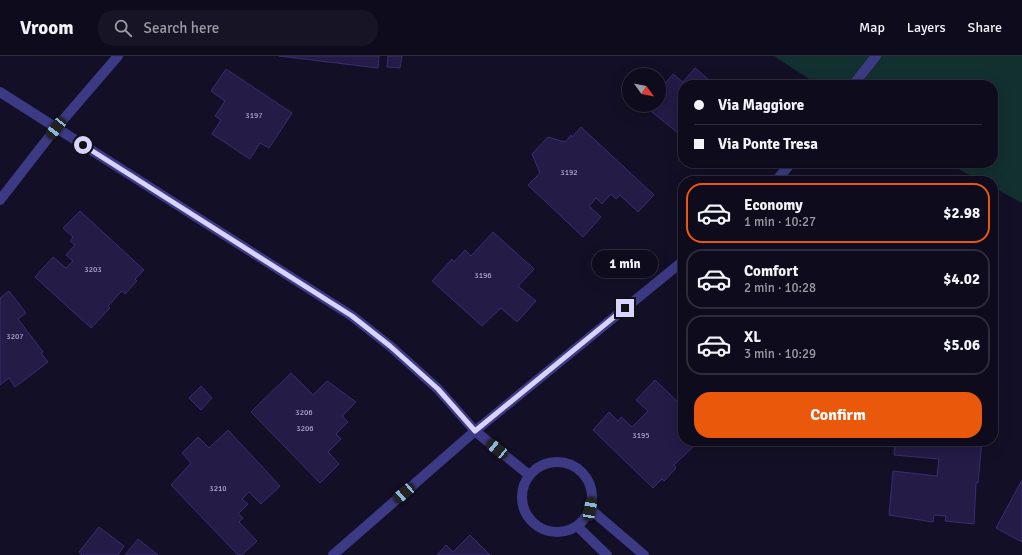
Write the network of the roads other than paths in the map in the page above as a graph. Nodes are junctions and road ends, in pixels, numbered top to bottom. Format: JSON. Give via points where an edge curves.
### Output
{"nodes":[{"id":1,"x":118,"y":56,"type":"edge"},
{"id":2,"x":876,"y":56,"type":"edge"},
{"id":3,"x":857,"y":80,"type":"edge"},
{"id":4,"x":0,"y":92,"type":"edge"},
{"id":5,"x":56,"y":128,"type":"junction"},
{"id":6,"x":787,"y":168,"type":"edge"},
{"id":7,"x":780,"y":176,"type":"edge"},
{"id":8,"x":0,"y":200,"type":"edge"},
{"id":9,"x":678,"y":264,"type":"edge"},
{"id":10,"x":475,"y":431,"type":"junction"},
{"id":11,"x":529,"y":475,"type":"junction"},
{"id":12,"x":590,"y":509,"type":"junction"},
{"id":13,"x":576,"y":526,"type":"junction"},
{"id":14,"x":332,"y":555,"type":"edge"},
{"id":15,"x":607,"y":555,"type":"edge"},
{"id":16,"x":644,"y":555,"type":"edge"}],
"edges":[{"from":1,"to":5,"type":"street"},
{"from":2,"to":3,"type":"street"},
{"from":4,"to":5,"type":"street"},
{"from":5,"to":8,"type":"street"},
{"from":5,"to":10,"type":"street","via":[[352,316],[438,389]]},
{"from":6,"to":7,"type":"street"},
{"from":9,"to":10,"type":"street"},
{"from":10,"to":11,"type":"street"},
{"from":10,"to":14,"type":"street"},
{"from":11,"to":12,"type":"street","via":[[537,467],[559,461],[579,469],[591,487]]},
{"from":11,"to":13,"type":"street","via":[[524,485],[523,506],[535,525],[556,532]]},
{"from":12,"to":13,"type":"street","via":[[585,519]]},
{"from":12,"to":16,"type":"street"},
{"from":13,"to":15,"type":"street"}]}
